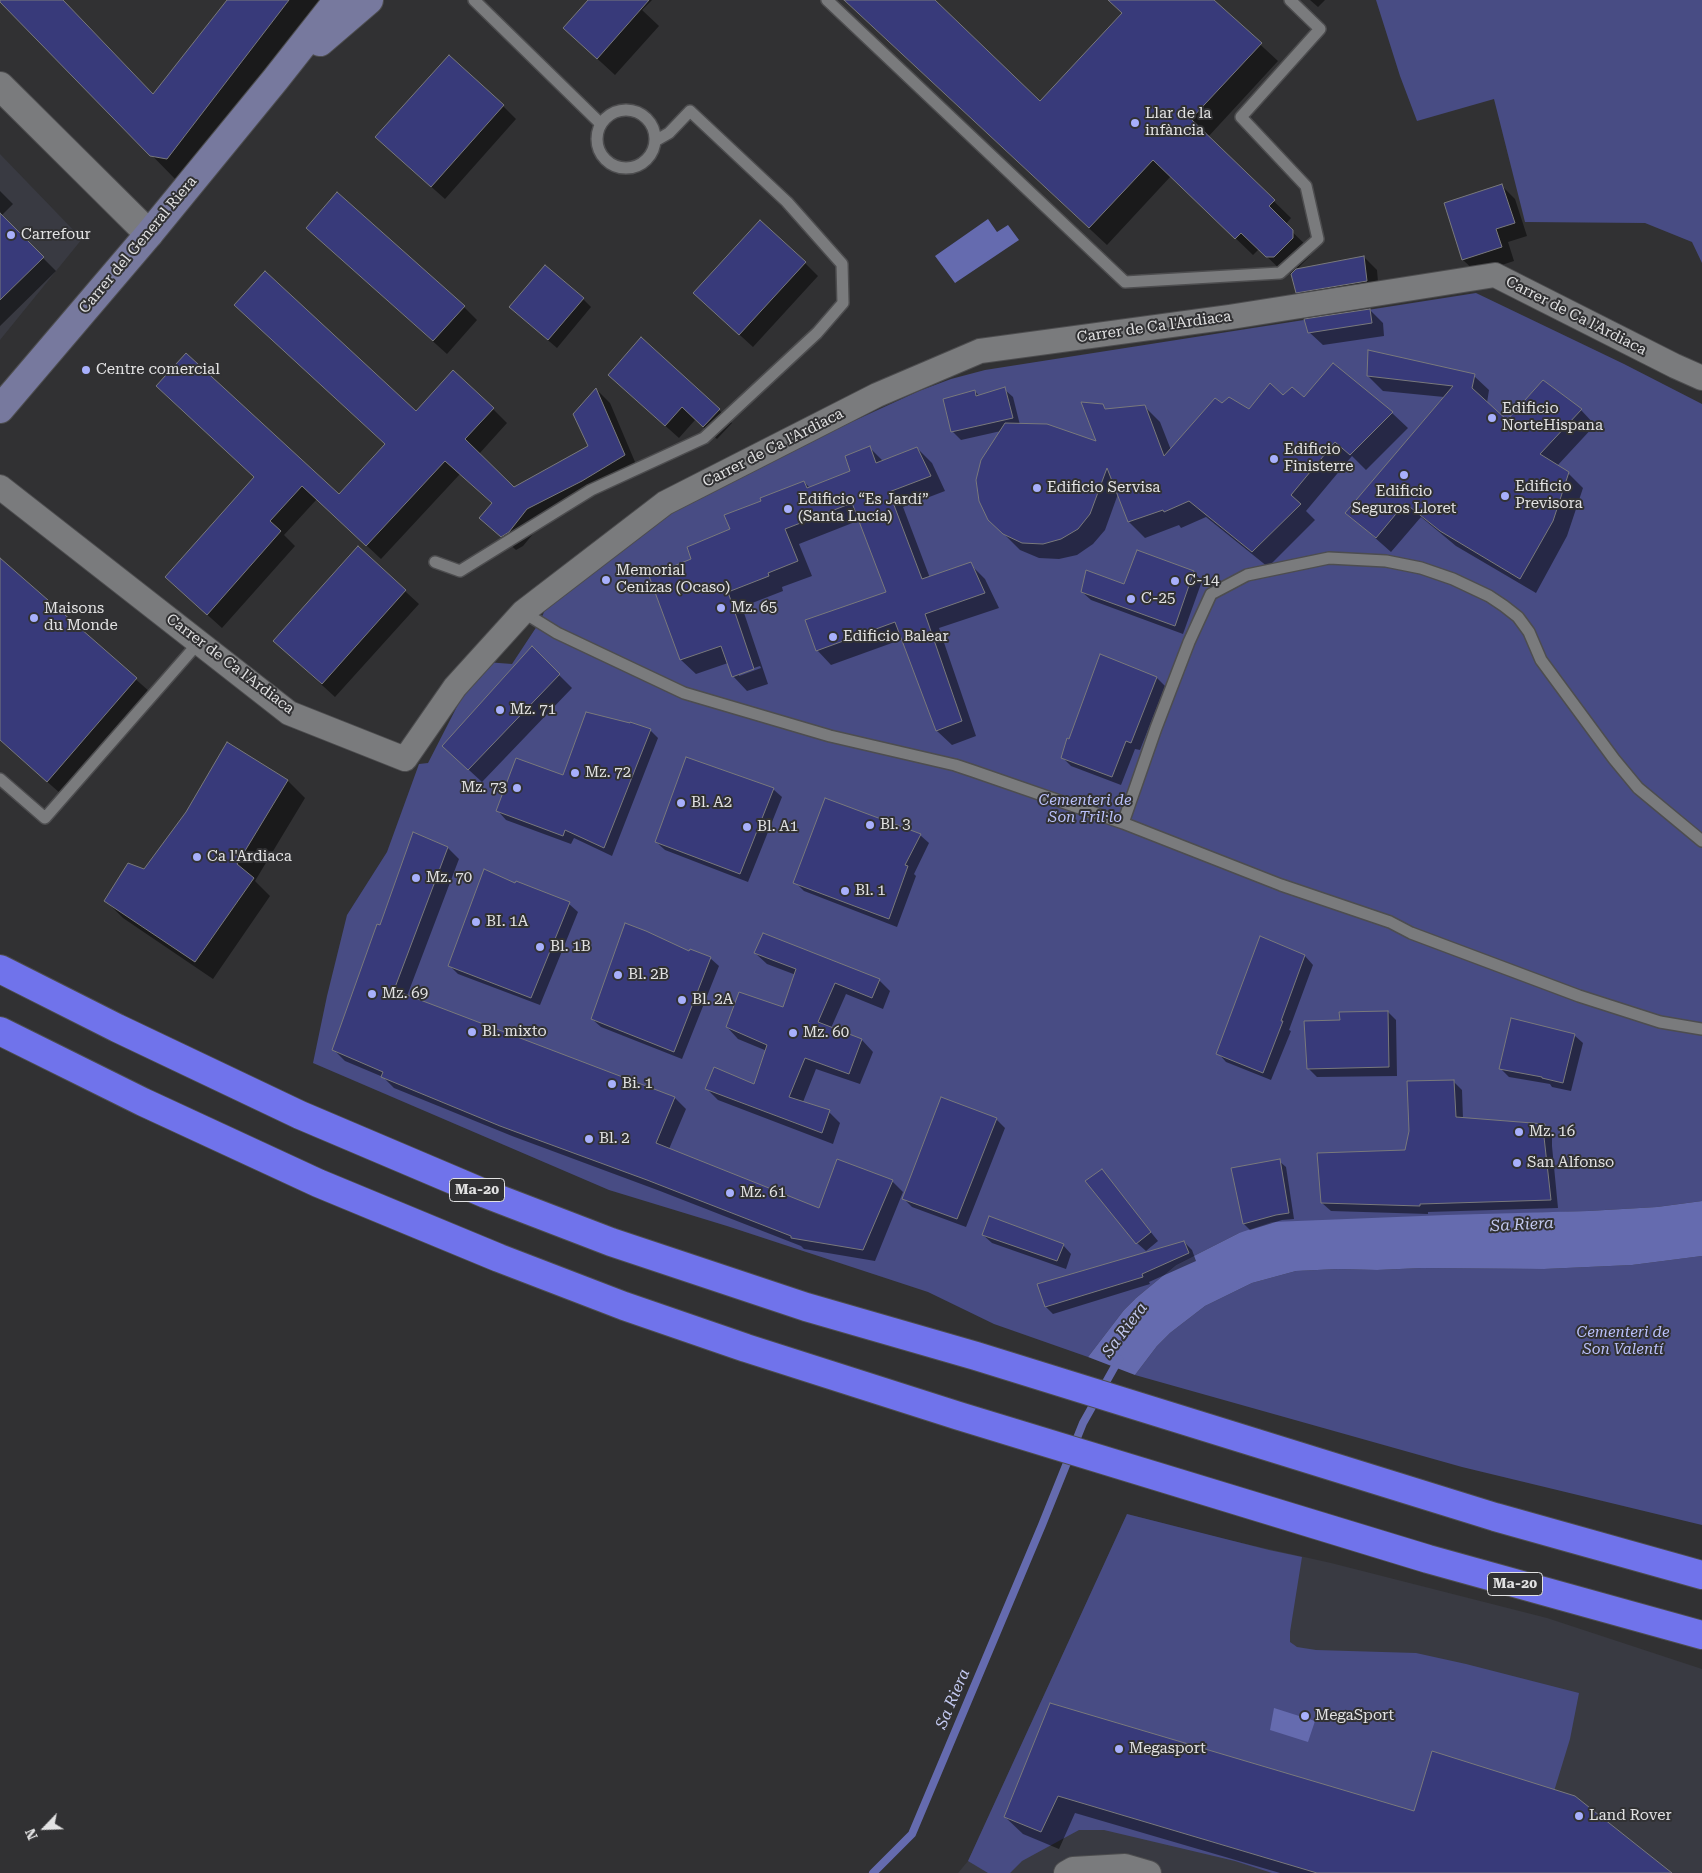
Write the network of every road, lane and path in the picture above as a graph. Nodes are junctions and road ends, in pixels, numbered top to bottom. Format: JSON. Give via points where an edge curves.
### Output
{"nodes":[{"id":1,"x":338,"y":0,"type":"edge"},
{"id":2,"x":370,"y":0,"type":"edge"},
{"id":3,"x":474,"y":0,"type":"edge"},
{"id":4,"x":827,"y":0,"type":"edge"},
{"id":5,"x":1290,"y":0,"type":"edge"},
{"id":6,"x":275,"y":80,"type":"junction"},
{"id":7,"x":0,"y":86,"type":"edge"},
{"id":8,"x":602,"y":124,"type":"junction"},
{"id":9,"x":655,"y":141,"type":"junction"},
{"id":10,"x":149,"y":234,"type":"junction"},
{"id":11,"x":1702,"y":378,"type":"edge"},
{"id":12,"x":4,"y":403,"type":"edge"},
{"id":13,"x":0,"y":487,"type":"edge"},
{"id":14,"x":436,"y":562,"type":"dead end"},
{"id":15,"x":523,"y":612,"type":"junction"},
{"id":16,"x":200,"y":642,"type":"junction"},
{"id":17,"x":0,"y":779,"type":"edge"},
{"id":18,"x":1122,"y":823,"type":"junction"},
{"id":19,"x":1702,"y":841,"type":"edge"},
{"id":20,"x":0,"y":969,"type":"edge"},
{"id":21,"x":1702,"y":1030,"type":"edge"},
{"id":22,"x":0,"y":1031,"type":"edge"},
{"id":23,"x":1696,"y":1572,"type":"edge"},
{"id":24,"x":1702,"y":1635,"type":"edge"},
{"id":25,"x":1066,"y":1873,"type":"edge"},
{"id":26,"x":1149,"y":1873,"type":"edge"}],
"edges":[{"from":1,"to":6,"type":"main road","name":"Carrer del General Riera"},
{"from":2,"to":6,"type":"main road","name":"Carrer del General Riera"},
{"from":3,"to":8,"type":"lane"},
{"from":4,"to":5,"type":"lane","via":[[1125,282],[1280,273],[1318,239],[1306,186],[1241,117],[1320,29]]},
{"from":6,"to":10,"type":"main road","name":"Carrer del General Riera"},
{"from":7,"to":10,"type":"street"},
{"from":8,"to":9,"type":"lane","via":[[616,112],[635,111],[650,123]]},
{"from":8,"to":9,"type":"lane","via":[[598,132],[599,151],[613,165],[622,168],[640,165],[648,159]]},
{"from":9,"to":14,"type":"lane","via":[[669,133],[690,111],[787,202],[842,264],[843,303],[817,333],[704,438],[591,490],[460,571]]},
{"from":10,"to":12,"type":"main road","name":"Carrer del General Riera"},
{"from":11,"to":15,"type":"street","name":"Carrer de Ca l'Ardiaca","via":[[1495,275],[1230,317],[980,351],[877,395],[665,503]]},
{"from":13,"to":16,"type":"street","name":"Carrer de Ca l'Ardiaca"},
{"from":15,"to":16,"type":"street","name":"Carrer de Ca l'Ardiaca","via":[[455,687],[405,759],[289,712]]},
{"from":15,"to":18,"type":"lane","via":[[557,633],[684,693],[830,736],[955,765]]},
{"from":16,"to":17,"type":"lane","via":[[45,818]]},
{"from":18,"to":19,"type":"lane","via":[[1159,719],[1210,594],[1247,575],[1329,558],[1386,561],[1421,568],[1453,579],[1504,606],[1529,632],[1541,660],[1632,781]]},
{"from":18,"to":21,"type":"lane","via":[[1263,878],[1390,922],[1411,933],[1578,996],[1660,1022]]},
{"from":20,"to":23,"type":"highway","number":"Ma-20","via":[[300,1115],[486,1194],[683,1268],[1495,1517]]},
{"from":22,"to":24,"type":"highway","number":"Ma-20","via":[[259,1157],[499,1258],[683,1327],[958,1416],[1328,1529]]},
{"from":25,"to":26,"type":"street","via":[[1073,1869],[1125,1866]]}]}
